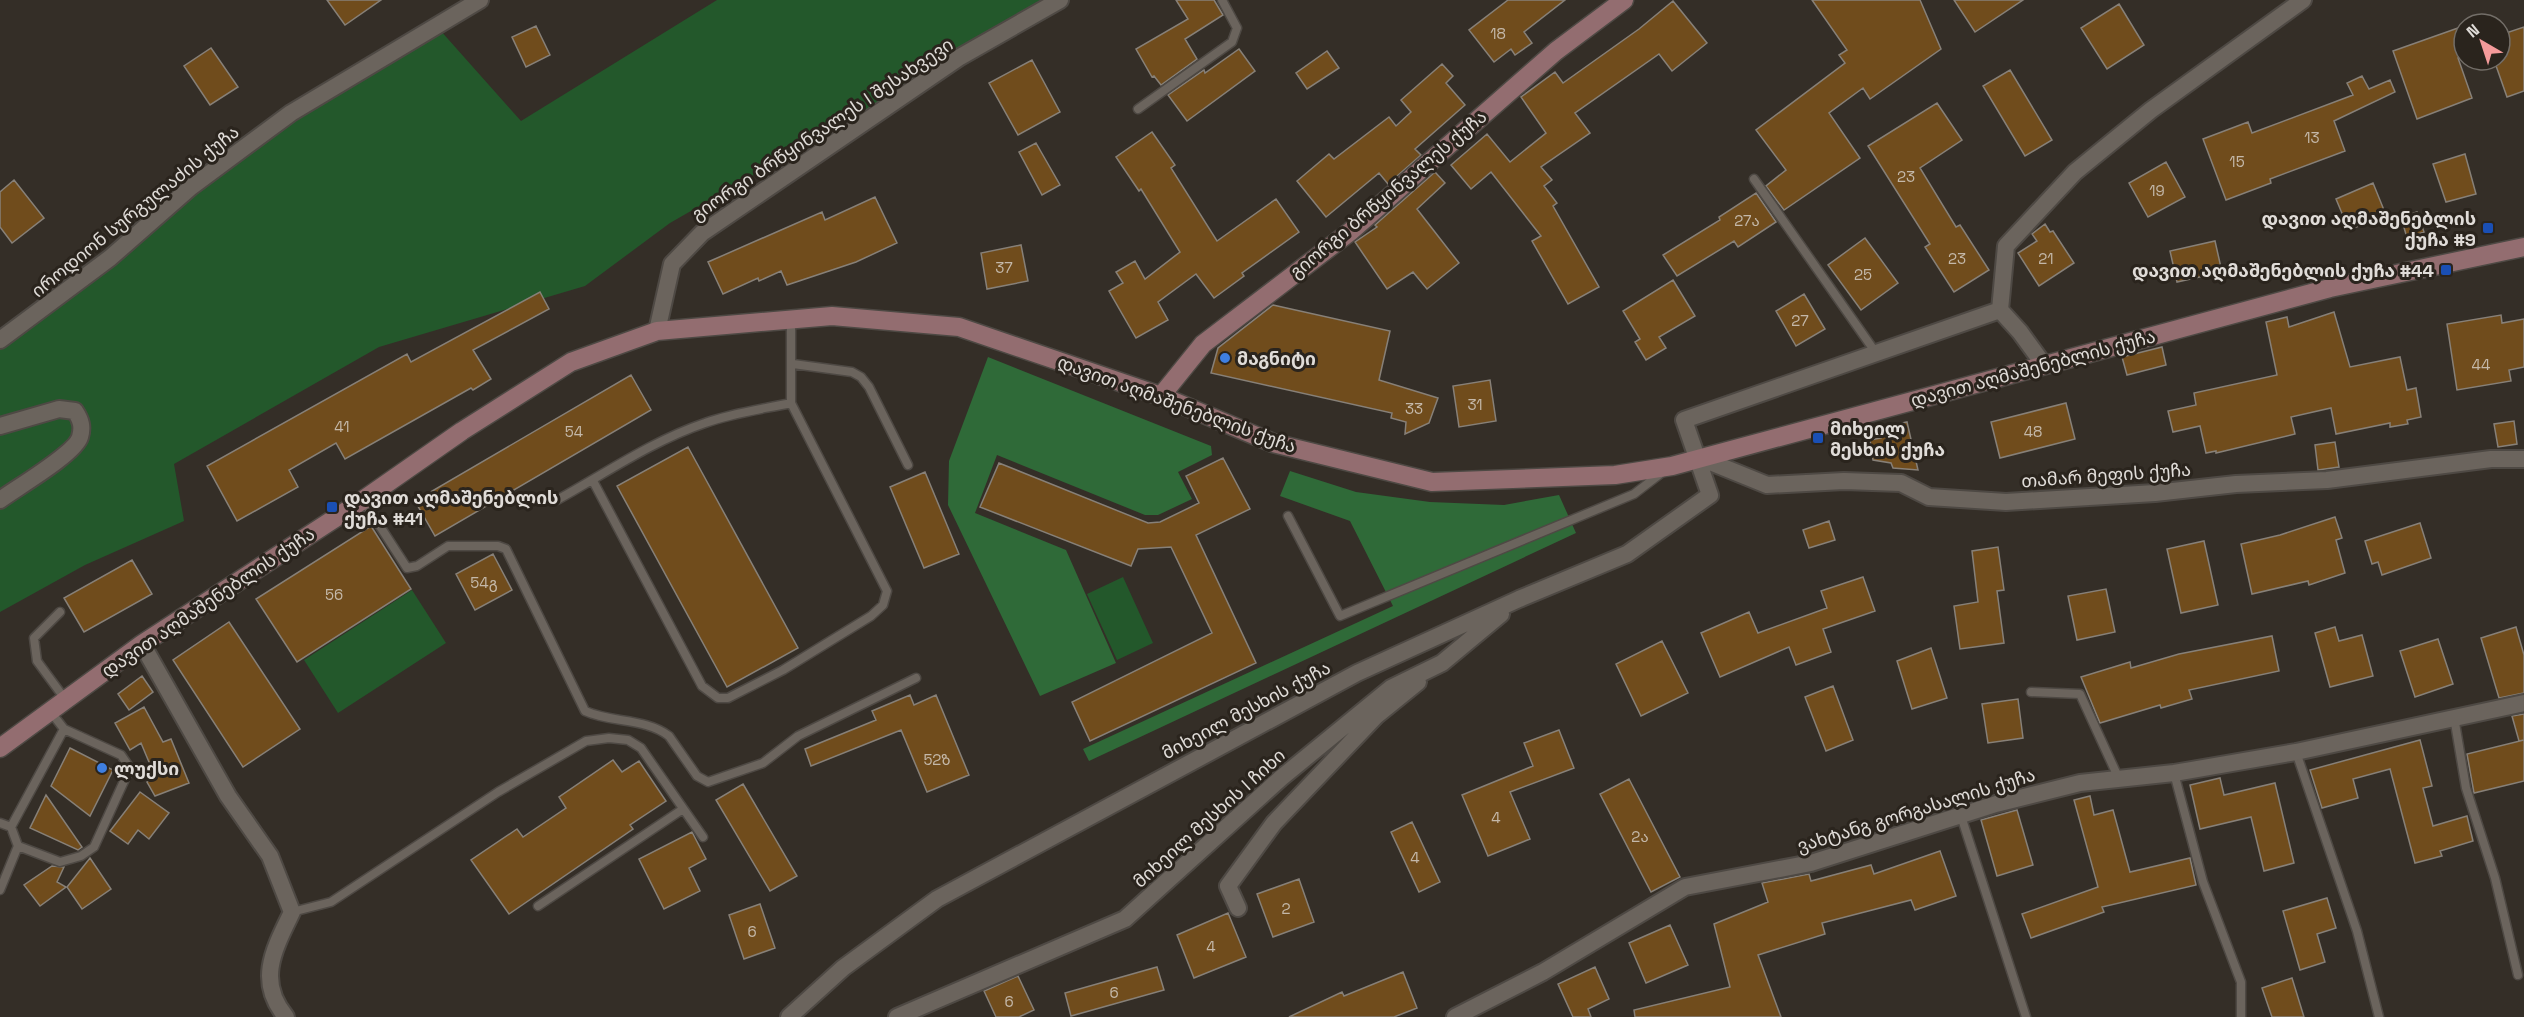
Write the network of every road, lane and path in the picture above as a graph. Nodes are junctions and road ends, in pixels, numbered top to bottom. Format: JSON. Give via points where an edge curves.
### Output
{"nodes":[{"id":1,"x":480,"y":0,"type":"edge"},
{"id":2,"x":1060,"y":0,"type":"edge"},
{"id":3,"x":1222,"y":0,"type":"edge"},
{"id":4,"x":1624,"y":0,"type":"edge"},
{"id":5,"x":2303,"y":0,"type":"edge"},
{"id":6,"x":1138,"y":109,"type":"dead end"},
{"id":7,"x":1754,"y":179,"type":"dead end"},
{"id":8,"x":2524,"y":247,"type":"edge"},
{"id":9,"x":2000,"y":310,"type":"junction"},
{"id":10,"x":792,"y":321,"type":"junction"},
{"id":11,"x":657,"y":331,"type":"junction"},
{"id":12,"x":0,"y":340,"type":"edge"},
{"id":13,"x":1876,"y":354,"type":"junction"},
{"id":14,"x":793,"y":364,"type":"junction"},
{"id":15,"x":2044,"y":365,"type":"junction"},
{"id":16,"x":1161,"y":396,"type":"junction"},
{"id":17,"x":791,"y":403,"type":"junction"},
{"id":18,"x":0,"y":426,"type":"edge"},
{"id":19,"x":1698,"y":457,"type":"junction"},
{"id":20,"x":2524,"y":459,"type":"edge"},
{"id":21,"x":908,"y":465,"type":"dead end"},
{"id":22,"x":1672,"y":466,"type":"junction"},
{"id":23,"x":593,"y":481,"type":"junction"},
{"id":24,"x":0,"y":500,"type":"edge"},
{"id":25,"x":363,"y":500,"type":"junction"},
{"id":26,"x":557,"y":500,"type":"dead end"},
{"id":27,"x":1288,"y":516,"type":"dead end"},
{"id":28,"x":1519,"y":599,"type":"junction"},
{"id":29,"x":60,"y":612,"type":"dead end"},
{"id":30,"x":142,"y":644,"type":"junction"},
{"id":31,"x":1442,"y":663,"type":"junction"},
{"id":32,"x":916,"y":678,"type":"dead end"},
{"id":33,"x":2031,"y":692,"type":"dead end"},
{"id":34,"x":65,"y":699,"type":"junction"},
{"id":35,"x":2524,"y":703,"type":"edge"},
{"id":36,"x":50,"y":711,"type":"junction"},
{"id":37,"x":2454,"y":717,"type":"junction"},
{"id":38,"x":64,"y":729,"type":"junction"},
{"id":39,"x":0,"y":748,"type":"edge"},
{"id":40,"x":2296,"y":752,"type":"junction"},
{"id":41,"x":2174,"y":773,"type":"junction"},
{"id":42,"x":2120,"y":779,"type":"junction"},
{"id":43,"x":683,"y":809,"type":"junction"},
{"id":44,"x":1961,"y":816,"type":"junction"},
{"id":45,"x":0,"y":823,"type":"edge"},
{"id":46,"x":11,"y":827,"type":"junction"},
{"id":47,"x":703,"y":837,"type":"dead end"},
{"id":48,"x":18,"y":846,"type":"junction"},
{"id":49,"x":0,"y":891,"type":"edge"},
{"id":50,"x":538,"y":906,"type":"dead end"},
{"id":51,"x":1238,"y":908,"type":"dead end"},
{"id":52,"x":292,"y":912,"type":"junction"},
{"id":53,"x":2518,"y":975,"type":"dead end"},
{"id":54,"x":1463,"y":1015,"type":"edge"},
{"id":55,"x":286,"y":1017,"type":"edge"},
{"id":56,"x":789,"y":1017,"type":"edge"},
{"id":57,"x":897,"y":1017,"type":"edge"},
{"id":58,"x":2026,"y":1017,"type":"edge"},
{"id":59,"x":2241,"y":1017,"type":"edge"},
{"id":60,"x":2379,"y":1017,"type":"edge"}],
"edges":[{"from":1,"to":12,"type":"street","name":"იროდიონ სურგულაძის ქუჩა","via":[[291,113],[191,187],[60,298]]},
{"from":2,"to":11,"type":"street","name":"გიორგი ბრწყინვალეს I შესახვევი","via":[[960,57],[702,233],[672,264]]},
{"from":3,"to":6,"type":"lane","via":[[1236,22],[1232,42]]},
{"from":4,"to":16,"type":"street","name":"გიორგი ბრწყინვალეს ქუჩა","via":[[1556,51],[1351,231],[1203,344]]},
{"from":5,"to":9,"type":"street","via":[[2151,110],[2075,172],[2007,246]]},
{"from":7,"to":13,"type":"lane"},
{"from":8,"to":15,"type":"street","name":"დავით აღმაშენებლის ქუჩა","via":[[2330,288]]},
{"from":9,"to":13,"type":"street"},
{"from":9,"to":15,"type":"street"},
{"from":10,"to":11,"type":"street","name":"დავით აღმაშენებლის ქუჩა"},
{"from":10,"to":14,"type":"lane"},
{"from":10,"to":16,"type":"street","name":"დავით აღმაშენებლის ქუჩა","via":[[832,316],[959,327]]},
{"from":11,"to":25,"type":"street","name":"დავით აღმაშენებლის ქუჩა","via":[[571,362]]},
{"from":13,"to":19,"type":"street","via":[[1683,420]]},
{"from":14,"to":17,"type":"lane"},
{"from":14,"to":21,"type":"lane","via":[[852,372],[861,377]]},
{"from":15,"to":19,"type":"street","name":"დავით აღმაშენებლის ქუჩა"},
{"from":16,"to":22,"type":"street","name":"დავით აღმაშენებლის ქუჩა","via":[[1273,443],[1432,482],[1615,475]]},
{"from":17,"to":23,"type":"lane","via":[[706,422],[627,458]]},
{"from":17,"to":23,"type":"lane","via":[[887,591],[883,605],[872,616],[728,698],[709,693],[702,686]]},
{"from":18,"to":24,"type":"street","via":[[59,409],[75,411],[82,422],[80,439],[64,456]]},
{"from":19,"to":20,"type":"street","name":"თამარ მეფის ქუჩა","via":[[1767,485],[1901,483],[1929,497],[2006,502],[2327,480],[2491,459]]},
{"from":19,"to":22,"type":"street","name":"დავით აღმაშენებლის ქუჩა"},
{"from":19,"to":28,"type":"street","name":"მიხეილ მესხის ქუჩა","via":[[1710,495],[1627,554]]},
{"from":22,"to":27,"type":"lane","via":[[1634,494],[1340,616]]},
{"from":23,"to":26,"type":"lane"},
{"from":25,"to":30,"type":"street","name":"დავით აღმაშენებლის ქუჩა"},
{"from":25,"to":32,"type":"lane","via":[[408,568],[448,546],[506,549],[585,711],[662,731],[697,776],[708,782],[763,764],[798,736]]},
{"from":28,"to":31,"type":"street","name":"მიხეილ მესხის I ჩიხი"},
{"from":28,"to":56,"type":"street","name":"მიხეილ მესხის ქუჩა","via":[[1357,673],[937,899],[843,968]]},
{"from":29,"to":34,"type":"lane","via":[[34,638],[37,662]]},
{"from":30,"to":34,"type":"street","name":"დავით აღმაშენებლის ქუჩა"},
{"from":30,"to":52,"type":"street","via":[[228,796],[270,856]]},
{"from":31,"to":51,"type":"street","via":[[1376,716],[1274,823],[1228,886]]},
{"from":31,"to":57,"type":"street","name":"მიხეილ მესხის I ჩიხი","via":[[1391,688],[1281,778],[1125,920]]},
{"from":33,"to":42,"type":"lane","via":[[2080,694]]},
{"from":34,"to":36,"type":"street","name":"დავით აღმაშენებლის ქუჩა"},
{"from":35,"to":37,"type":"street","name":"ვახტანგ გორგასალის ქუჩა"},
{"from":36,"to":38,"type":"lane"},
{"from":36,"to":39,"type":"street","name":"დავით აღმაშენებლის ქუჩა"},
{"from":37,"to":40,"type":"street","name":"ვახტანგ გორგასალის ქუჩა"},
{"from":37,"to":53,"type":"lane","via":[[2466,788]]},
{"from":38,"to":46,"type":"lane"},
{"from":38,"to":48,"type":"lane","via":[[121,755],[130,768],[94,846],[81,856],[60,862]]},
{"from":40,"to":41,"type":"street","name":"ვახტანგ გორგასალის ქუჩა"},
{"from":40,"to":60,"type":"lane","via":[[2357,931]]},
{"from":41,"to":42,"type":"street","name":"ვახტანგ გორგასალის ქუჩა"},
{"from":41,"to":59,"type":"lane","via":[[2203,882],[2241,982]]},
{"from":42,"to":44,"type":"street","name":"ვახტანგ გორგასალის ქუჩა","via":[[2080,783]]},
{"from":43,"to":47,"type":"lane"},
{"from":43,"to":50,"type":"lane"},
{"from":43,"to":52,"type":"lane","via":[[641,748],[628,740],[586,741],[498,792],[331,902]]},
{"from":44,"to":54,"type":"street","name":"ვახტანგ გორგასალის ქუჩა","via":[[1811,863],[1685,887]]},
{"from":44,"to":58,"type":"lane"},
{"from":45,"to":46,"type":"lane"},
{"from":46,"to":48,"type":"lane"},
{"from":48,"to":49,"type":"lane"},
{"from":52,"to":55,"type":"street","via":[[272,953],[269,976],[275,1004]]}]}
